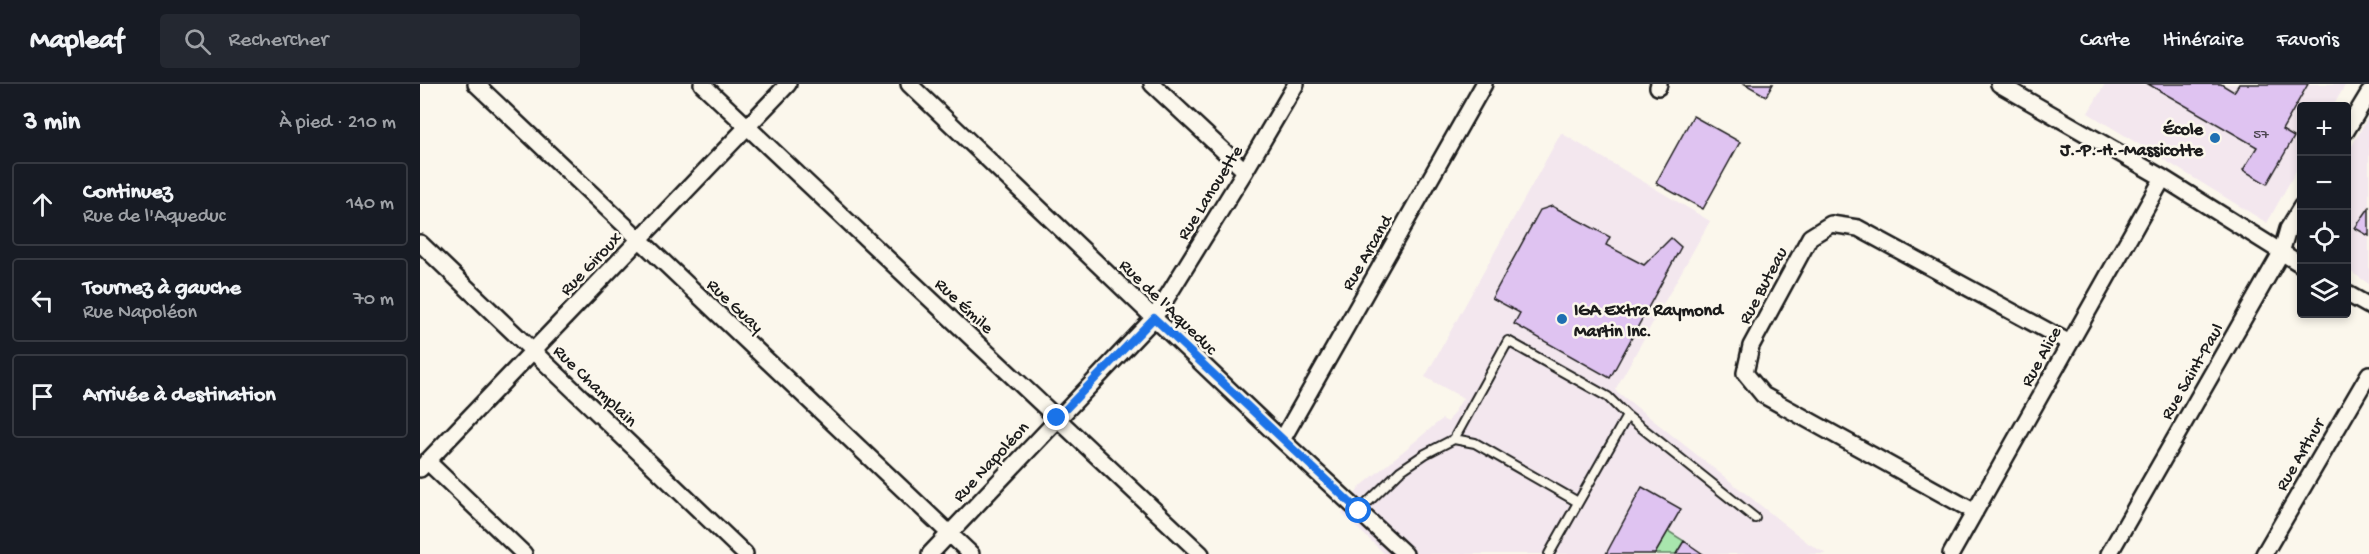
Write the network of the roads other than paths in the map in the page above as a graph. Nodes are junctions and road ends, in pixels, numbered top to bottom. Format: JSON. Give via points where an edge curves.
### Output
{"nodes":[{"id":1,"x":476,"y":84,"type":"edge"},
{"id":2,"x":702,"y":84,"type":"edge"},
{"id":3,"x":788,"y":84,"type":"edge"},
{"id":4,"x":909,"y":84,"type":"edge"},
{"id":5,"x":1152,"y":84,"type":"edge"},
{"id":6,"x":1296,"y":84,"type":"edge"},
{"id":7,"x":1484,"y":84,"type":"edge"},
{"id":8,"x":1999,"y":84,"type":"edge"},
{"id":9,"x":2369,"y":93,"type":"edge"},
{"id":10,"x":2351,"y":124,"type":"edge"},
{"id":11,"x":747,"y":126,"type":"junction"},
{"id":12,"x":1245,"y":171,"type":"junction"},
{"id":13,"x":2163,"y":178,"type":"junction"},
{"id":14,"x":2299,"y":210,"type":"edge"},
{"id":15,"x":639,"y":240,"type":"junction"},
{"id":16,"x":420,"y":243,"type":"edge"},
{"id":17,"x":2281,"y":253,"type":"junction"},
{"id":18,"x":2298,"y":264,"type":"edge"},
{"id":19,"x":2351,"y":295,"type":"edge"},
{"id":20,"x":2369,"y":306,"type":"edge"},
{"id":21,"x":1154,"y":318,"type":"junction"},
{"id":22,"x":2070,"y":343,"type":"junction"},
{"id":23,"x":533,"y":352,"type":"junction"},
{"id":24,"x":2369,"y":374,"type":"edge"},
{"id":25,"x":1627,"y":416,"type":"junction"},
{"id":26,"x":1057,"y":418,"type":"junction"},
{"id":27,"x":1454,"y":439,"type":"junction"},
{"id":28,"x":1282,"y":440,"type":"junction"},
{"id":29,"x":423,"y":465,"type":"edge"},
{"id":30,"x":1578,"y":502,"type":"junction"},
{"id":31,"x":1359,"y":511,"type":"junction"},
{"id":32,"x":1975,"y":512,"type":"junction"},
{"id":33,"x":1755,"y":518,"type":"dead end"},
{"id":34,"x":949,"y":534,"type":"junction"},
{"id":35,"x":524,"y":554,"type":"edge"},
{"id":36,"x":746,"y":554,"type":"edge"},
{"id":37,"x":930,"y":554,"type":"edge"},
{"id":38,"x":971,"y":554,"type":"edge"},
{"id":39,"x":1201,"y":554,"type":"edge"},
{"id":40,"x":1405,"y":554,"type":"edge"},
{"id":41,"x":1549,"y":554,"type":"edge"},
{"id":42,"x":1951,"y":554,"type":"edge"},
{"id":43,"x":2109,"y":554,"type":"edge"},
{"id":44,"x":2264,"y":554,"type":"edge"}],
"edges":[{"from":1,"to":15,"type":"street","name":"Rue Guay"},
{"from":2,"to":11,"type":"street","name":"Rue Émile"},
{"from":3,"to":11,"type":"street","name":"Rue Giroux"},
{"from":4,"to":21,"type":"street","name":"Rue de l'Aqueduc"},
{"from":5,"to":12,"type":"street"},
{"from":6,"to":12,"type":"street","name":"Rue Lanouette"},
{"from":7,"to":28,"type":"street","name":"Rue Arcand"},
{"from":8,"to":13,"type":"street"},
{"from":9,"to":10,"type":"street"},
{"from":11,"to":15,"type":"street","name":"Rue Giroux"},
{"from":11,"to":26,"type":"street","name":"Rue Émile"},
{"from":12,"to":21,"type":"street","name":"Rue Lanouette"},
{"from":13,"to":17,"type":"street"},
{"from":13,"to":22,"type":"street","name":"Rue Alice"},
{"from":14,"to":17,"type":"street","name":"Rue Saint-Paul"},
{"from":15,"to":23,"type":"street","name":"Rue Giroux"},
{"from":15,"to":34,"type":"street","name":"Rue Guay"},
{"from":16,"to":23,"type":"street","name":"Rue Champlain"},
{"from":17,"to":18,"type":"street"},
{"from":17,"to":43,"type":"street","name":"Rue Saint-Paul"},
{"from":19,"to":20,"type":"street"},
{"from":21,"to":26,"type":"street","name":"Rue Napoléon"},
{"from":21,"to":28,"type":"street","name":"Rue de l'Aqueduc"},
{"from":22,"to":32,"type":"street","name":"Rue Alice"},
{"from":22,"to":32,"type":"street","name":"Rue Buteau","via":[[1858,228],[1831,224],[1810,237],[1751,346],[1745,373],[1763,395]]},
{"from":23,"to":29,"type":"street","name":"Rue Giroux"},
{"from":23,"to":36,"type":"street","name":"Rue Champlain"},
{"from":24,"to":44,"type":"street","name":"Rue Arthur"},
{"from":25,"to":27,"type":"lane","via":[[1608,397],[1508,341]]},
{"from":25,"to":30,"type":"lane"},
{"from":25,"to":33,"type":"lane"},
{"from":26,"to":34,"type":"street","name":"Rue Napoléon"},
{"from":26,"to":39,"type":"street","name":"Rue Émile"},
{"from":27,"to":30,"type":"lane","via":[[1475,443]]},
{"from":27,"to":31,"type":"lane","via":[[1400,471]]},
{"from":28,"to":31,"type":"street","name":"Rue de l'Aqueduc"},
{"from":29,"to":35,"type":"street"},
{"from":30,"to":41,"type":"lane"},
{"from":31,"to":40,"type":"street","name":"Rue de l'Aqueduc"},
{"from":32,"to":42,"type":"street","name":"Rue Alice"},
{"from":34,"to":37,"type":"street","name":"Rue Napoléon"},
{"from":34,"to":38,"type":"street","name":"Rue Guay"}]}
